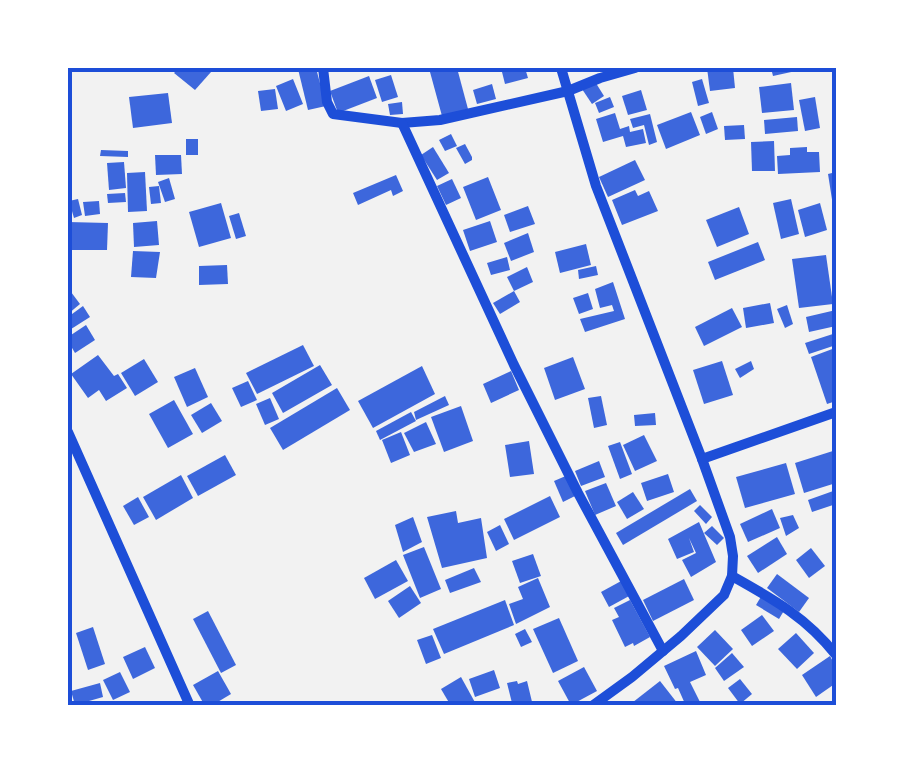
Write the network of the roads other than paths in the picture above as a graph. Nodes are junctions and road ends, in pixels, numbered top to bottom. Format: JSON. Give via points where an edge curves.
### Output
{"nodes":[{"id":1,"x":323,"y":68,"type":"edge"},
{"id":2,"x":561,"y":68,"type":"edge"},
{"id":3,"x":635,"y":68,"type":"edge"},
{"id":4,"x":568,"y":91,"type":"junction"},
{"id":5,"x":402,"y":123,"type":"junction"},
{"id":6,"x":836,"y":412,"type":"edge"},
{"id":7,"x":68,"y":432,"type":"edge"},
{"id":8,"x":702,"y":459,"type":"junction"},
{"id":9,"x":732,"y":576,"type":"junction"},
{"id":10,"x":664,"y":651,"type":"junction"},
{"id":11,"x":836,"y":655,"type":"edge"},
{"id":12,"x":190,"y":706,"type":"edge"},
{"id":13,"x":592,"y":706,"type":"edge"}],
"edges":[{"from":1,"to":5,"type":"street","via":[[334,114]]},
{"from":2,"to":4,"type":"street"},
{"from":3,"to":4,"type":"street"},
{"from":4,"to":5,"type":"street"},
{"from":4,"to":8,"type":"street","via":[[596,186]]},
{"from":5,"to":10,"type":"street","via":[[514,365]]},
{"from":6,"to":8,"type":"street"},
{"from":7,"to":12,"type":"street"},
{"from":8,"to":9,"type":"street","via":[[730,537]]},
{"from":9,"to":10,"type":"street","via":[[724,595]]},
{"from":9,"to":11,"type":"street","via":[[800,617]]},
{"from":10,"to":13,"type":"street"}]}
